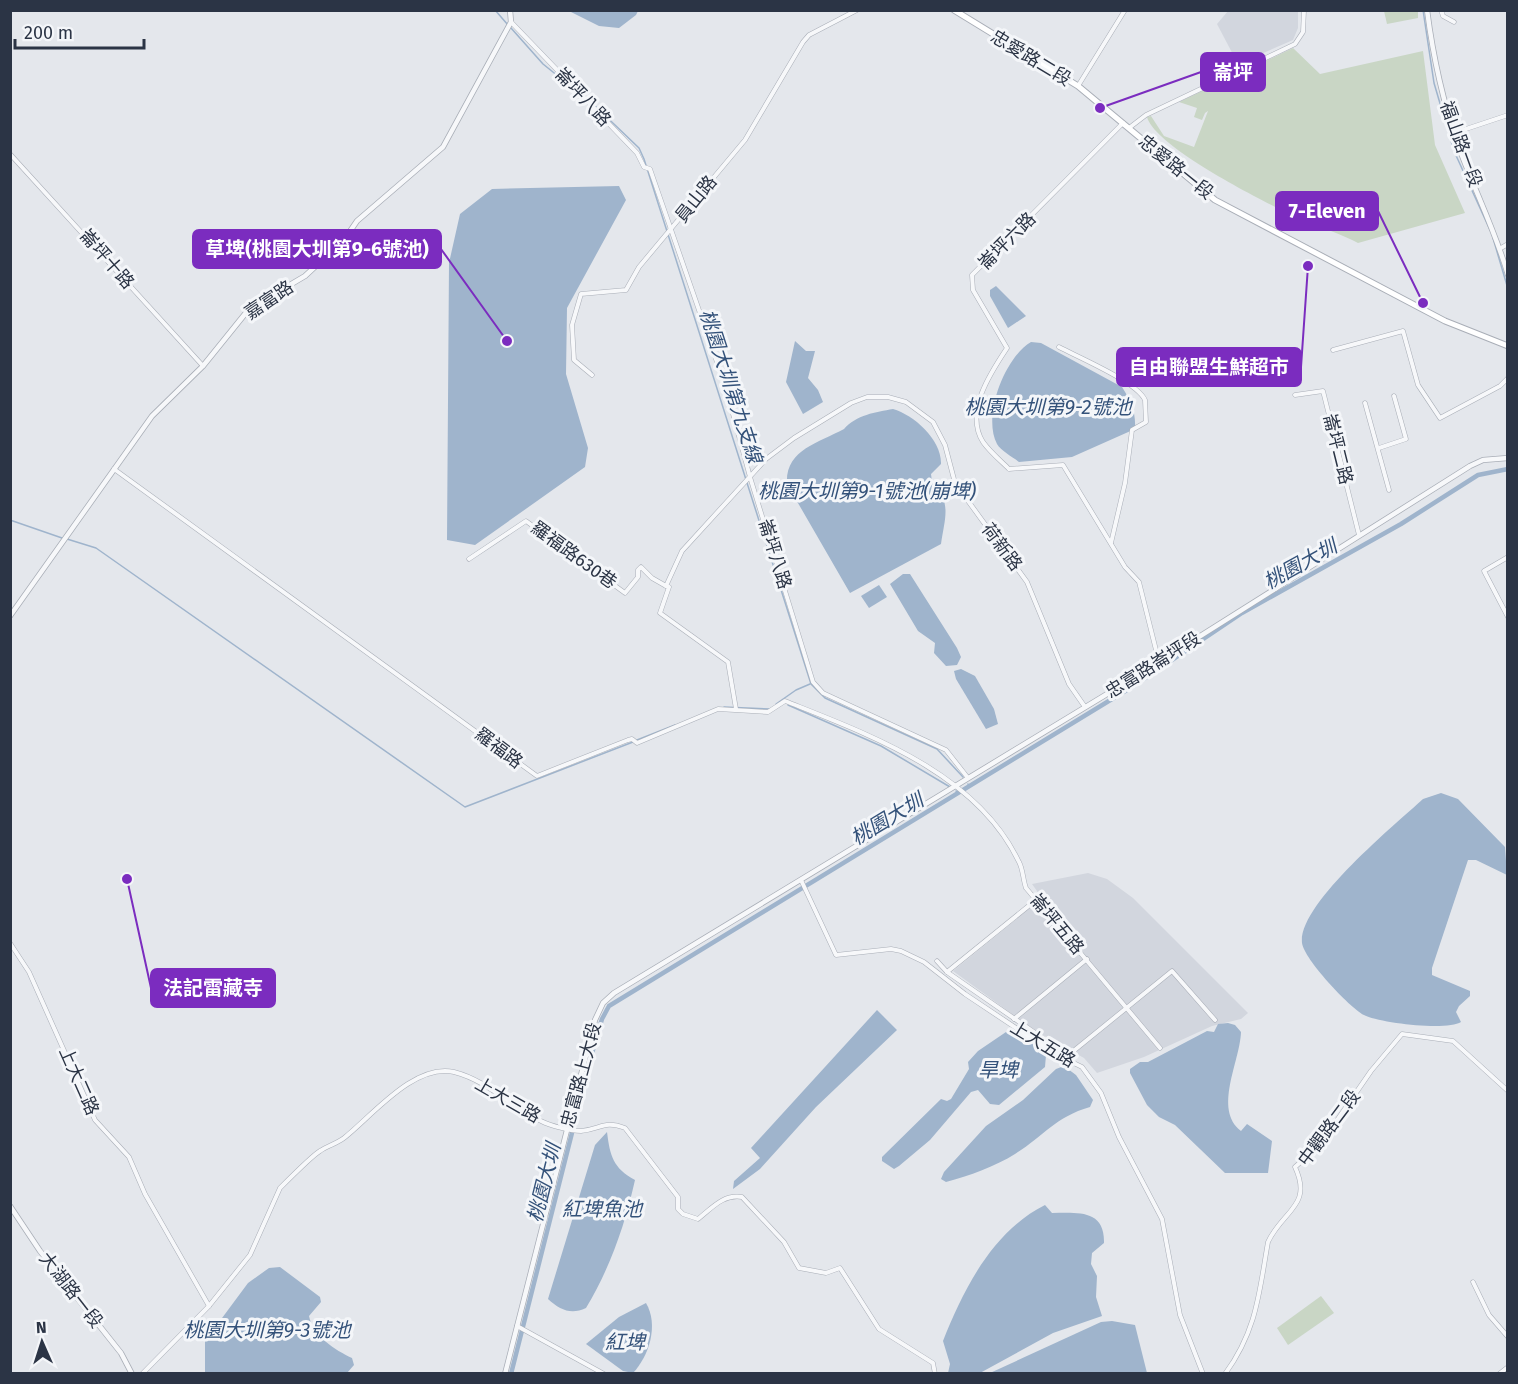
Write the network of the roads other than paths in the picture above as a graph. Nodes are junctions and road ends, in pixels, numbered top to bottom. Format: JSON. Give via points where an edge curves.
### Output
{"nodes":[{"id":1,"x":856,"y":10,"type":"edge"},
{"id":2,"x":954,"y":10,"type":"edge"},
{"id":3,"x":1125,"y":10,"type":"edge"},
{"id":4,"x":1304,"y":10,"type":"edge"},
{"id":5,"x":1427,"y":10,"type":"edge"},
{"id":6,"x":1441,"y":10,"type":"edge"},
{"id":7,"x":509,"y":12,"type":"edge"},
{"id":8,"x":511,"y":21,"type":"junction"},
{"id":9,"x":1454,"y":22,"type":"dead end"},
{"id":10,"x":1078,"y":86,"type":"junction"},
{"id":11,"x":1508,"y":115,"type":"edge"},
{"id":12,"x":1123,"y":123,"type":"junction"},
{"id":13,"x":1129,"y":128,"type":"junction"},
{"id":14,"x":1455,"y":133,"type":"junction"},
{"id":15,"x":10,"y":154,"type":"edge"},
{"id":16,"x":670,"y":230,"type":"junction"},
{"id":17,"x":1508,"y":244,"type":"edge"},
{"id":18,"x":1501,"y":248,"type":"junction"},
{"id":19,"x":1508,"y":275,"type":"edge"},
{"id":20,"x":1508,"y":346,"type":"edge"},
{"id":21,"x":1059,"y":347,"type":"dead end"},
{"id":22,"x":1333,"y":350,"type":"dead end"},
{"id":23,"x":203,"y":366,"type":"junction"},
{"id":24,"x":592,"y":375,"type":"dead end"},
{"id":25,"x":1508,"y":378,"type":"edge"},
{"id":26,"x":1295,"y":395,"type":"dead end"},
{"id":27,"x":1394,"y":396,"type":"dead end"},
{"id":28,"x":1365,"y":403,"type":"dead end"},
{"id":29,"x":1379,"y":448,"type":"junction"},
{"id":30,"x":1508,"y":458,"type":"edge"},
{"id":31,"x":113,"y":469,"type":"junction"},
{"id":32,"x":750,"y":477,"type":"junction"},
{"id":33,"x":1389,"y":490,"type":"dead end"},
{"id":34,"x":1359,"y":535,"type":"junction"},
{"id":35,"x":1111,"y":543,"type":"junction"},
{"id":36,"x":1508,"y":557,"type":"edge"},
{"id":37,"x":469,"y":559,"type":"dead end"},
{"id":38,"x":666,"y":586,"type":"junction"},
{"id":39,"x":10,"y":616,"type":"edge"},
{"id":40,"x":1508,"y":617,"type":"edge"},
{"id":41,"x":1159,"y":662,"type":"junction"},
{"id":42,"x":1085,"y":707,"type":"junction"},
{"id":43,"x":736,"y":709,"type":"junction"},
{"id":44,"x":968,"y":779,"type":"junction"},
{"id":45,"x":959,"y":787,"type":"junction"},
{"id":46,"x":801,"y":881,"type":"junction"},
{"id":47,"x":1036,"y":900,"type":"junction"},
{"id":48,"x":10,"y":943,"type":"edge"},
{"id":49,"x":1087,"y":960,"type":"junction"},
{"id":50,"x":937,"y":962,"type":"dead end"},
{"id":51,"x":947,"y":972,"type":"junction"},
{"id":52,"x":1128,"y":1008,"type":"junction"},
{"id":53,"x":1014,"y":1019,"type":"junction"},
{"id":54,"x":1215,"y":1020,"type":"dead end"},
{"id":55,"x":1160,"y":1048,"type":"dead end"},
{"id":56,"x":1065,"y":1052,"type":"junction"},
{"id":57,"x":1067,"y":1059,"type":"junction"},
{"id":58,"x":1508,"y":1091,"type":"edge"},
{"id":59,"x":568,"y":1128,"type":"junction"},
{"id":60,"x":10,"y":1206,"type":"edge"},
{"id":61,"x":1473,"y":1282,"type":"dead end"},
{"id":62,"x":209,"y":1306,"type":"junction"},
{"id":63,"x":519,"y":1327,"type":"junction"},
{"id":64,"x":1508,"y":1337,"type":"edge"},
{"id":65,"x":1508,"y":1367,"type":"edge"},
{"id":66,"x":132,"y":1374,"type":"edge"},
{"id":67,"x":142,"y":1374,"type":"edge"},
{"id":68,"x":505,"y":1374,"type":"edge"},
{"id":69,"x":604,"y":1374,"type":"edge"},
{"id":70,"x":935,"y":1374,"type":"edge"},
{"id":71,"x":1203,"y":1374,"type":"edge"},
{"id":72,"x":1225,"y":1374,"type":"edge"},
{"id":73,"x":1499,"y":1374,"type":"edge"}],
"edges":[{"from":1,"to":16,"type":"street","name":"員山路","via":[[803,42],[745,140]]},
{"from":2,"to":10,"type":"main road","name":"忠愛路二段"},
{"from":3,"to":10,"type":"street"},
{"from":4,"to":13,"type":"street","via":[[1303,32],[1295,44],[1146,115]]},
{"from":5,"to":14,"type":"street","name":"福山路一段","via":[[1441,86]]},
{"from":6,"to":9,"type":"street","via":[[1443,16]]},
{"from":7,"to":8,"type":"street","name":"嘉富路"},
{"from":8,"to":16,"type":"street","name":"崙坪八路","via":[[637,153],[644,167],[650,169]]},
{"from":8,"to":23,"type":"street","name":"嘉富路","via":[[443,147],[357,220],[344,240],[305,276],[249,309]]},
{"from":10,"to":12,"type":"main road","name":"忠愛路一段"},
{"from":11,"to":14,"type":"street"},
{"from":12,"to":13,"type":"main road","name":"忠愛路一段"},
{"from":12,"to":35,"type":"street","name":"崙坪六路","via":[[972,275],[973,290],[1007,348],[987,378],[977,412],[983,442],[1009,469],[1063,465]]},
{"from":13,"to":20,"type":"main road","name":"忠愛路一段","via":[[1215,200],[1437,317]]},
{"from":14,"to":18,"type":"street","name":"福山路一段"},
{"from":15,"to":23,"type":"street","name":"崙坪十路"},
{"from":16,"to":24,"type":"street","name":"員山路","via":[[633,274],[626,290],[581,294],[577,301],[572,325],[574,360]]},
{"from":16,"to":32,"type":"street","name":"崙坪八路","via":[[726,388]]},
{"from":17,"to":18,"type":"street"},
{"from":18,"to":19,"type":"street","name":"福山路一段"},
{"from":21,"to":35,"type":"street","via":[[1111,373],[1146,399],[1146,422],[1132,430]]},
{"from":22,"to":25,"type":"street","via":[[1403,332],[1418,385],[1440,418]]},
{"from":23,"to":31,"type":"street","name":"嘉富路","via":[[152,416]]},
{"from":26,"to":34,"type":"street","name":"崙坪二路","via":[[1323,391]]},
{"from":27,"to":29,"type":"street","via":[[1406,440]]},
{"from":28,"to":29,"type":"street"},
{"from":29,"to":33,"type":"street"},
{"from":30,"to":34,"type":"street","name":"忠富路崙坪段","via":[[1483,460],[1470,466]]},
{"from":31,"to":39,"type":"street","name":"嘉富路"},
{"from":31,"to":43,"type":"street","name":"羅福路","via":[[537,776],[718,709]]},
{"from":32,"to":38,"type":"street","name":"荷新路","via":[[682,551]]},
{"from":32,"to":42,"type":"street","name":"荷新路","via":[[794,438],[867,397],[888,396],[925,414],[945,445],[955,483],[1027,582],[1069,684]]},
{"from":32,"to":44,"type":"street","name":"崙坪八路","via":[[813,682],[823,693],[946,750]]},
{"from":34,"to":41,"type":"street","name":"忠富路崙坪段"},
{"from":35,"to":41,"type":"street","name":"崙坪六路","via":[[1139,582]]},
{"from":36,"to":40,"type":"street","via":[[1484,572]]},
{"from":37,"to":38,"type":"street","name":"羅福路630巷","via":[[526,521],[625,593],[638,578],[641,567]]},
{"from":38,"to":43,"type":"street","name":"荷新路","via":[[660,613],[728,662]]},
{"from":41,"to":42,"type":"street","name":"忠富路崙坪段"},
{"from":42,"to":44,"type":"street","name":"忠富路崙坪段"},
{"from":43,"to":45,"type":"street","name":"羅福路","via":[[768,712],[785,701],[910,757]]},
{"from":44,"to":45,"type":"street","name":"忠富路崙坪段"},
{"from":45,"to":46,"type":"street","name":"忠富路崙坪段"},
{"from":45,"to":47,"type":"street","name":"崙坪五路","via":[[989,817],[1020,862],[1026,888]]},
{"from":46,"to":57,"type":"street","name":"上大五路","via":[[836,956],[901,951],[924,962],[965,994]]},
{"from":46,"to":59,"type":"street","name":"忠富路上大段","via":[[603,1003],[595,1020]]},
{"from":47,"to":49,"type":"street","name":"崙坪五路"},
{"from":47,"to":51,"type":"street"},
{"from":48,"to":62,"type":"street","name":"上大二路","via":[[30,972],[95,1120],[129,1156],[145,1194]]},
{"from":49,"to":52,"type":"street","name":"崙坪五路"},
{"from":49,"to":53,"type":"street"},
{"from":50,"to":51,"type":"street"},
{"from":51,"to":53,"type":"street"},
{"from":52,"to":54,"type":"street","via":[[1172,971]]},
{"from":52,"to":55,"type":"street","name":"崙坪五路"},
{"from":52,"to":56,"type":"street","via":[[1073,1053]]},
{"from":53,"to":56,"type":"street"},
{"from":56,"to":57,"type":"street"},
{"from":57,"to":71,"type":"street","name":"上大五路","via":[[1082,1067],[1101,1093],[1119,1137],[1158,1209],[1180,1315]]},
{"from":58,"to":72,"type":"street","name":"中觀路二段","via":[[1453,1041],[1402,1034],[1320,1145],[1295,1167],[1302,1182],[1299,1201],[1268,1242],[1252,1325],[1243,1349]]},
{"from":59,"to":62,"type":"street","name":"上大三路","via":[[542,1122],[474,1079],[442,1071],[423,1076],[397,1092],[344,1138],[316,1154],[280,1188],[250,1255]]},
{"from":59,"to":63,"type":"street","name":"忠富路上大段"},
{"from":59,"to":70,"type":"street","name":"上大三路","via":[[579,1131],[603,1124],[625,1128],[678,1197],[678,1209],[694,1220],[722,1200],[741,1197],[784,1242],[799,1268],[826,1273],[840,1268],[875,1324],[933,1363]]},
{"from":60,"to":66,"type":"street","name":"大湖路一段","via":[[40,1251],[121,1353]]},
{"from":61,"to":64,"type":"street","via":[[1489,1315]]},
{"from":62,"to":67,"type":"street","name":"上大三路"},
{"from":63,"to":68,"type":"street","name":"忠富路上大段"},
{"from":63,"to":69,"type":"street"},
{"from":65,"to":73,"type":"street"}]}
